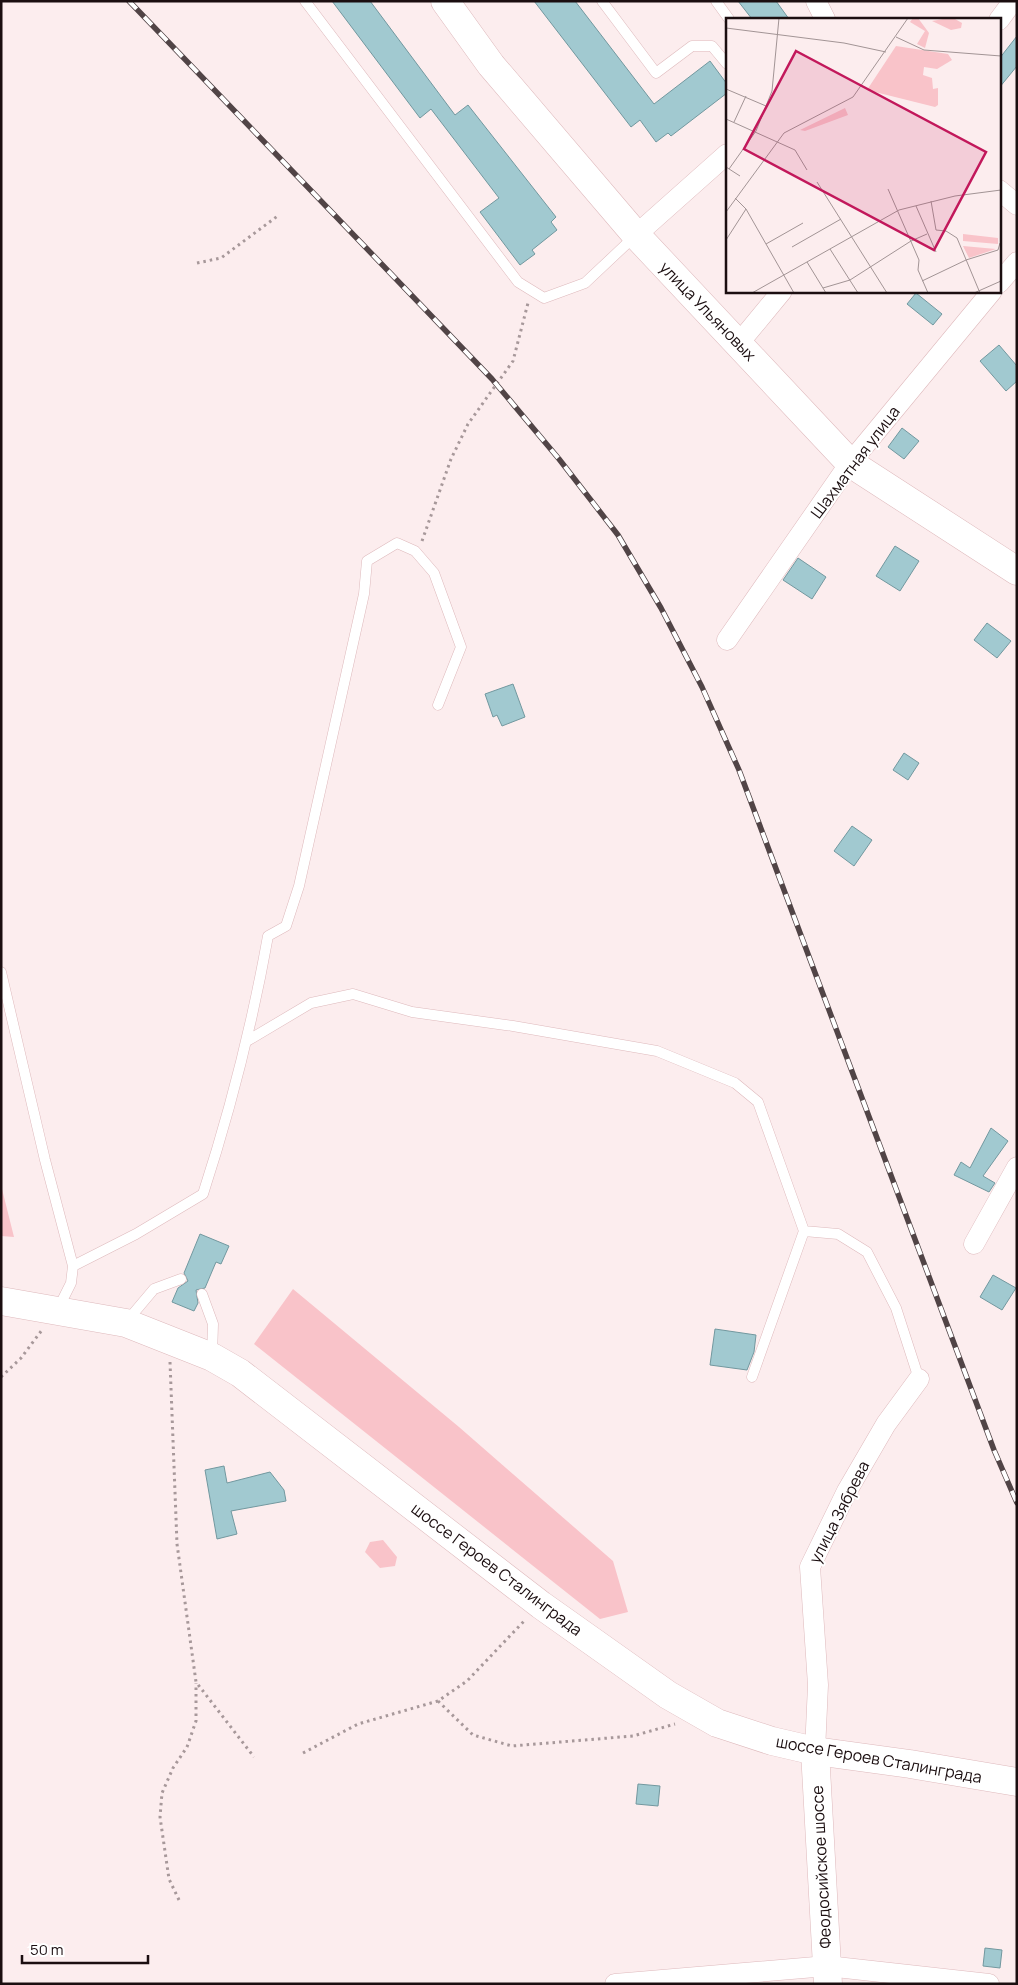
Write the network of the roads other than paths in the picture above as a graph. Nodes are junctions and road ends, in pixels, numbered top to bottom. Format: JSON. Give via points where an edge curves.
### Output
{"nodes":[{"id":1,"x":306,"y":1,"type":"edge"},
{"id":2,"x":445,"y":1,"type":"edge"},
{"id":3,"x":602,"y":1,"type":"edge"},
{"id":4,"x":716,"y":1,"type":"edge"},
{"id":5,"x":816,"y":1,"type":"edge"},
{"id":6,"x":1013,"y":1,"type":"edge"},
{"id":7,"x":728,"y":18,"type":"edge"},
{"id":8,"x":824,"y":18,"type":"edge"},
{"id":9,"x":1000,"y":19,"type":"edge"},
{"id":10,"x":726,"y":63,"type":"edge"},
{"id":11,"x":726,"y":155,"type":"edge"},
{"id":12,"x":1000,"y":191,"type":"edge"},
{"id":13,"x":1017,"y":205,"type":"edge"},
{"id":14,"x":636,"y":235,"type":"junction"},
{"id":15,"x":1017,"y":262,"type":"edge"},
{"id":16,"x":1000,"y":282,"type":"edge"},
{"id":17,"x":781,"y":292,"type":"edge"},
{"id":18,"x":991,"y":292,"type":"edge"},
{"id":19,"x":739,"y":343,"type":"junction"},
{"id":20,"x":850,"y":463,"type":"junction"},
{"id":21,"x":1017,"y":571,"type":"edge"},
{"id":22,"x":728,"y":640,"type":"dead end"},
{"id":23,"x":438,"y":705,"type":"dead end"},
{"id":24,"x":1,"y":972,"type":"edge"},
{"id":25,"x":247,"y":1041,"type":"junction"},
{"id":26,"x":1017,"y":1168,"type":"edge"},
{"id":27,"x":804,"y":1230,"type":"junction"},
{"id":28,"x":974,"y":1244,"type":"dead end"},
{"id":29,"x":73,"y":1266,"type":"junction"},
{"id":30,"x":182,"y":1279,"type":"dead end"},
{"id":31,"x":202,"y":1294,"type":"dead end"},
{"id":32,"x":1,"y":1301,"type":"edge"},
{"id":33,"x":58,"y":1310,"type":"junction"},
{"id":34,"x":126,"y":1323,"type":"junction"},
{"id":35,"x":212,"y":1357,"type":"junction"},
{"id":36,"x":752,"y":1377,"type":"dead end"},
{"id":37,"x":919,"y":1379,"type":"joint"},
{"id":38,"x":815,"y":1751,"type":"junction"},
{"id":39,"x":1017,"y":1782,"type":"edge"},
{"id":40,"x":828,"y":1975,"type":"edge"},
{"id":41,"x":615,"y":1984,"type":"edge"},
{"id":42,"x":989,"y":1984,"type":"edge"}],
"edges":[{"from":1,"to":14,"type":"lane","via":[[518,282],[544,298],[585,283]]},
{"from":2,"to":14,"type":"main road","name":"улица Ульяновых","via":[[491,65]]},
{"from":3,"to":10,"type":"lane","via":[[656,73],[692,46],[712,46]]},
{"from":4,"to":7,"type":"lane"},
{"from":5,"to":8,"type":"street"},
{"from":6,"to":9,"type":"street"},
{"from":11,"to":14,"type":"street"},
{"from":12,"to":13,"type":"street"},
{"from":14,"to":19,"type":"main road","name":"улица Ульяновых"},
{"from":15,"to":16,"type":"street"},
{"from":17,"to":19,"type":"street"},
{"from":18,"to":20,"type":"street","name":"Шахматная улица"},
{"from":19,"to":20,"type":"main road","name":"улица Ульяновых"},
{"from":20,"to":21,"type":"main road","name":"улица Ульяновых"},
{"from":20,"to":22,"type":"street","name":"Шахматная улица"},
{"from":23,"to":25,"type":"lane","via":[[460,647],[434,573],[418,554],[397,543],[367,561],[364,594],[299,886],[286,926],[268,936]]},
{"from":24,"to":29,"type":"lane"},
{"from":25,"to":27,"type":"lane","via":[[311,1003],[353,994],[412,1012],[657,1051],[735,1083],[758,1102]]},
{"from":25,"to":29,"type":"lane","via":[[229,1114],[203,1194],[136,1234]]},
{"from":26,"to":28,"type":"street"},
{"from":27,"to":36,"type":"lane"},
{"from":27,"to":37,"type":"lane","via":[[838,1234],[867,1252],[896,1308]]},
{"from":29,"to":33,"type":"lane","via":[[71,1283]]},
{"from":30,"to":34,"type":"lane","via":[[154,1289]]},
{"from":31,"to":35,"type":"lane","via":[[213,1324]]},
{"from":32,"to":33,"type":"main road","name":"шоссе Героев Сталинграда"},
{"from":33,"to":34,"type":"main road","name":"шоссе Героев Сталинграда"},
{"from":34,"to":35,"type":"main road","name":"шоссе Героев Сталинграда"},
{"from":35,"to":38,"type":"main road","name":"шоссе Героев Сталинграда","via":[[240,1373],[541,1605],[668,1695],[716,1723]]},
{"from":37,"to":38,"type":"street","name":"улица Зябрева","via":[[886,1424],[810,1567],[818,1685]]},
{"from":38,"to":39,"type":"main road","name":"шоссе Героев Сталинграда"},
{"from":38,"to":40,"type":"main road","name":"Феодосийское шоссе"},
{"from":40,"to":41,"type":"street"},
{"from":40,"to":42,"type":"street"}]}
